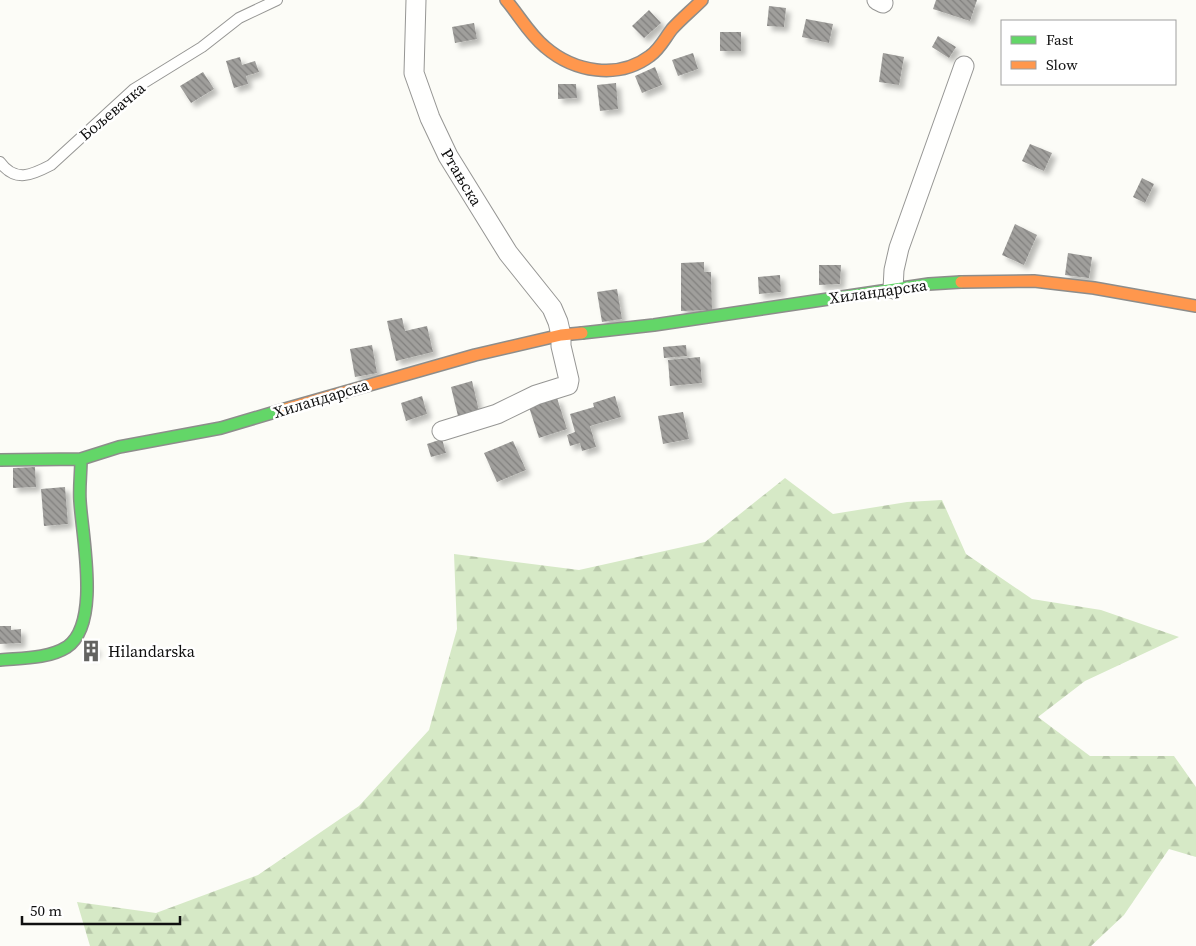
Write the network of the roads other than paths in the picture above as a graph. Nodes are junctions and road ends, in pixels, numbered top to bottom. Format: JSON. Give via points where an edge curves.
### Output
{"nodes":[{"id":1,"x":277,"y":0,"type":"edge"},
{"id":2,"x":416,"y":0,"type":"edge"},
{"id":3,"x":506,"y":0,"type":"edge"},
{"id":4,"x":702,"y":0,"type":"edge"},
{"id":5,"x":964,"y":66,"type":"dead end"},
{"id":6,"x":0,"y":162,"type":"edge"},
{"id":7,"x":893,"y":289,"type":"junction"},
{"id":8,"x":1196,"y":306,"type":"edge"},
{"id":9,"x":560,"y":335,"type":"junction"},
{"id":10,"x":442,"y":431,"type":"dead end"},
{"id":11,"x":81,"y":459,"type":"junction"},
{"id":12,"x":0,"y":460,"type":"edge"},
{"id":13,"x":0,"y":660,"type":"edge"}],
"edges":[{"from":1,"to":6,"type":"lane","name":"Бољевачка","via":[[240,18],[202,47],[134,89],[41,171],[24,176],[10,172]]},
{"from":2,"to":9,"type":"street","name":"Ртањска","via":[[414,73],[430,118],[448,156],[508,253],[552,308]]},
{"from":3,"to":4,"type":"street","via":[[535,37],[555,55],[584,68],[608,72],[630,67],[652,54]]},
{"from":5,"to":7,"type":"street","via":[[899,248]]},
{"from":7,"to":8,"type":"street","name":"Хиландарска","via":[[980,281],[1034,281]]},
{"from":7,"to":9,"type":"street","name":"Хиландарска"},
{"from":9,"to":10,"type":"street","via":[[568,385],[536,395],[497,414]]},
{"from":9,"to":11,"type":"street","name":"Хиландарска","via":[[390,378],[221,428],[120,446]]},
{"from":11,"to":12,"type":"street","name":"Хиландарска"},
{"from":11,"to":13,"type":"street","via":[[80,500],[87,571],[85,618],[74,642],[62,650]]}]}
